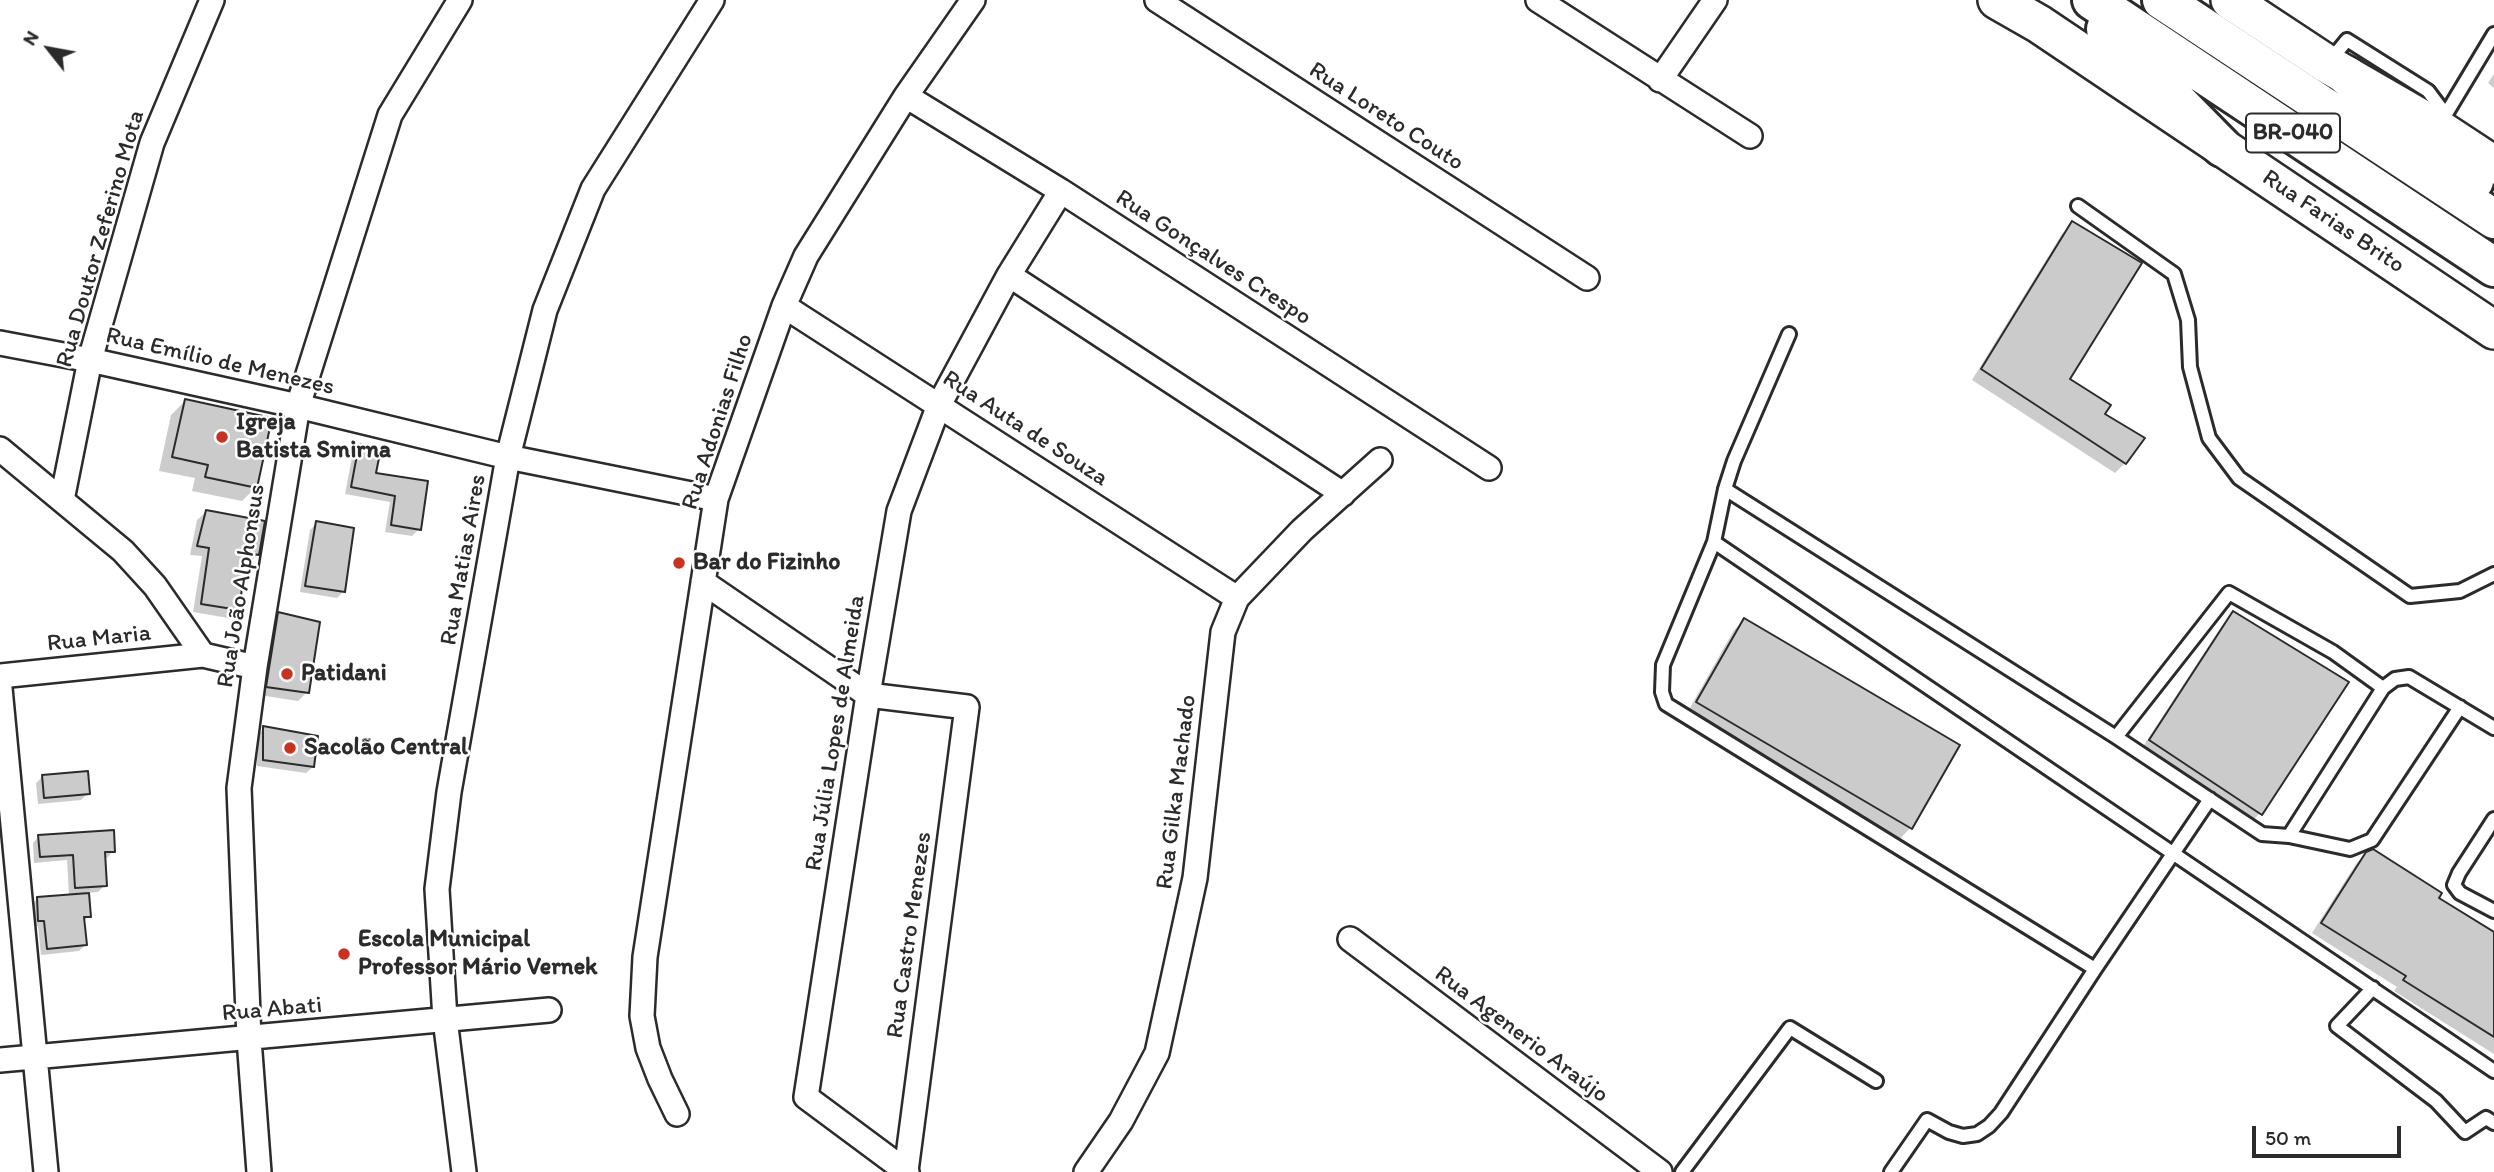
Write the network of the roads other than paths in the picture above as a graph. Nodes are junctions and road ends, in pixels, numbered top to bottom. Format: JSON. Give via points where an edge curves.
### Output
{"nodes":[{"id":1,"x":212,"y":0,"type":"edge"},
{"id":2,"x":460,"y":0,"type":"edge"},
{"id":3,"x":712,"y":0,"type":"edge"},
{"id":4,"x":973,"y":0,"type":"edge"},
{"id":5,"x":1157,"y":0,"type":"edge"},
{"id":6,"x":1538,"y":0,"type":"edge"},
{"id":7,"x":1715,"y":0,"type":"edge"},
{"id":8,"x":1997,"y":0,"type":"edge"},
{"id":9,"x":2077,"y":0,"type":"edge"},
{"id":10,"x":2092,"y":0,"type":"edge"},
{"id":11,"x":2162,"y":0,"type":"edge"},
{"id":12,"x":2230,"y":0,"type":"edge"},
{"id":13,"x":2494,"y":34,"type":"edge"},
{"id":14,"x":2337,"y":70,"type":"junction"},
{"id":15,"x":1660,"y":80,"type":"junction"},
{"id":16,"x":905,"y":96,"type":"junction"},
{"id":17,"x":2441,"y":121,"type":"junction"},
{"id":18,"x":1750,"y":136,"type":"dead end"},
{"id":19,"x":2222,"y":147,"type":"junction"},
{"id":20,"x":2494,"y":165,"type":"edge"},
{"id":21,"x":1061,"y":191,"type":"junction"},
{"id":22,"x":2494,"y":199,"type":"edge"},
{"id":23,"x":2078,"y":206,"type":"dead end"},
{"id":24,"x":2494,"y":219,"type":"edge"},
{"id":25,"x":2494,"y":267,"type":"edge"},
{"id":26,"x":1009,"y":275,"type":"junction"},
{"id":27,"x":1587,"y":278,"type":"dead end"},
{"id":28,"x":784,"y":306,"type":"junction"},
{"id":29,"x":2494,"y":330,"type":"edge"},
{"id":30,"x":1789,"y":334,"type":"dead end"},
{"id":31,"x":0,"y":343,"type":"edge"},
{"id":32,"x":90,"y":360,"type":"junction"},
{"id":33,"x":939,"y":405,"type":"junction"},
{"id":34,"x":298,"y":406,"type":"junction"},
{"id":35,"x":0,"y":449,"type":"edge"},
{"id":36,"x":508,"y":457,"type":"junction"},
{"id":37,"x":1380,"y":460,"type":"dead end"},
{"id":38,"x":1489,"y":468,"type":"dead end"},
{"id":39,"x":1725,"y":489,"type":"junction"},
{"id":40,"x":1343,"y":494,"type":"junction"},
{"id":41,"x":716,"y":499,"type":"junction"},
{"id":42,"x":62,"y":500,"type":"junction"},
{"id":43,"x":1714,"y":541,"type":"junction"},
{"id":44,"x":2494,"y":574,"type":"edge"},
{"id":45,"x":703,"y":582,"type":"junction"},
{"id":46,"x":1237,"y":598,"type":"junction"},
{"id":47,"x":203,"y":655,"type":"junction"},
{"id":48,"x":255,"y":667,"type":"junction"},
{"id":49,"x":0,"y":676,"type":"edge"},
{"id":50,"x":0,"y":688,"type":"edge"},
{"id":51,"x":2383,"y":688,"type":"junction"},
{"id":52,"x":868,"y":695,"type":"junction"},
{"id":53,"x":2460,"y":707,"type":"junction"},
{"id":54,"x":2494,"y":728,"type":"edge"},
{"id":55,"x":2116,"y":737,"type":"junction"},
{"id":56,"x":2210,"y":799,"type":"junction"},
{"id":57,"x":2494,"y":819,"type":"edge"},
{"id":58,"x":2289,"y":836,"type":"junction"},
{"id":59,"x":2173,"y":853,"type":"junction"},
{"id":60,"x":2494,"y":911,"type":"edge"},
{"id":61,"x":1350,"y":939,"type":"dead end"},
{"id":62,"x":2095,"y":969,"type":"junction"},
{"id":63,"x":2372,"y":988,"type":"junction"},
{"id":64,"x":549,"y":1010,"type":"dead end"},
{"id":65,"x":445,"y":1019,"type":"junction"},
{"id":66,"x":249,"y":1039,"type":"junction"},
{"id":67,"x":37,"y":1056,"type":"junction"},
{"id":68,"x":0,"y":1060,"type":"edge"},
{"id":69,"x":2494,"y":1071,"type":"edge"},
{"id":70,"x":1876,"y":1081,"type":"dead end"},
{"id":71,"x":677,"y":1114,"type":"dead end"},
{"id":72,"x":2494,"y":1123,"type":"edge"},
{"id":73,"x":1653,"y":1170,"type":"edge"},
{"id":74,"x":46,"y":1172,"type":"edge"},
{"id":75,"x":259,"y":1172,"type":"edge"},
{"id":76,"x":464,"y":1172,"type":"edge"},
{"id":77,"x":906,"y":1172,"type":"edge"},
{"id":78,"x":1086,"y":1172,"type":"edge"},
{"id":79,"x":1682,"y":1172,"type":"edge"},
{"id":80,"x":1891,"y":1172,"type":"edge"}],
"edges":[{"from":1,"to":32,"type":"street","name":"Rua Doutor Zeferino Mota","via":[[152,143]]},
{"from":2,"to":34,"type":"street","name":"Rua João Alphonsus","via":[[390,115]]},
{"from":3,"to":36,"type":"street","name":"Rua Matias Aires","via":[[593,189],[545,310]]},
{"from":4,"to":16,"type":"street","name":"Rua Adonias Filho"},
{"from":5,"to":27,"type":"street","name":"Rua Loreto Couto"},
{"from":6,"to":15,"type":"street"},
{"from":7,"to":15,"type":"street"},
{"from":8,"to":19,"type":"main road","name":"Rua Farias Brito"},
{"from":9,"to":19,"type":"highway"},
{"from":10,"to":25,"type":"highway","number":"BR-040"},
{"from":11,"to":24,"type":"highway"},
{"from":12,"to":14,"type":"main road"},
{"from":13,"to":17,"type":"lane"},
{"from":14,"to":17,"type":"main road"},
{"from":14,"to":22,"type":"highway"},
{"from":15,"to":18,"type":"street"},
{"from":16,"to":21,"type":"street","name":"Rua Gonçalves Crespo"},
{"from":16,"to":28,"type":"street","name":"Rua Adonias Filho","via":[[806,256]]},
{"from":17,"to":20,"type":"main road"},
{"from":19,"to":29,"type":"main road","name":"Rua Farias Brito"},
{"from":21,"to":26,"type":"street","name":"Rua Júlia Lopes de Almeida"},
{"from":21,"to":38,"type":"street","name":"Rua Gonçalves Crespo"},
{"from":23,"to":44,"type":"lane","via":[[2174,274],[2188,320],[2190,367],[2208,438],[2239,478],[2410,596],[2460,590]]},
{"from":26,"to":33,"type":"street","name":"Rua Júlia Lopes de Almeida"},
{"from":26,"to":40,"type":"street"},
{"from":28,"to":33,"type":"street","name":"Rua Auta de Souza"},
{"from":28,"to":41,"type":"street","name":"Rua Adonias Filho"},
{"from":30,"to":39,"type":"lane"},
{"from":31,"to":32,"type":"street","name":"Rua Emílio de Menezes"},
{"from":32,"to":34,"type":"street","name":"Rua Emílio de Menezes"},
{"from":32,"to":42,"type":"street","name":"Rua Doutor Zeferino Mota"},
{"from":33,"to":46,"type":"street","name":"Rua Auta de Souza"},
{"from":33,"to":52,"type":"street","name":"Rua Júlia Lopes de Almeida","via":[[899,510]]},
{"from":34,"to":36,"type":"street","name":"Rua Emílio de Menezes"},
{"from":34,"to":48,"type":"street","name":"Rua João Alphonsus"},
{"from":35,"to":42,"type":"street"},
{"from":36,"to":41,"type":"street","name":"Rua Emílio de Menezes"},
{"from":36,"to":65,"type":"street","name":"Rua Matias Aires","via":[[449,792],[437,890]]},
{"from":37,"to":40,"type":"street","name":"Rua Gilka Machado"},
{"from":39,"to":43,"type":"lane"},
{"from":39,"to":55,"type":"lane"},
{"from":40,"to":46,"type":"street","name":"Rua Gilka Machado"},
{"from":41,"to":45,"type":"street","name":"Rua Adonias Filho"},
{"from":42,"to":47,"type":"street","via":[[147,577]]},
{"from":43,"to":59,"type":"lane"},
{"from":43,"to":62,"type":"lane","via":[[1663,664],[1666,704]]},
{"from":45,"to":52,"type":"street"},
{"from":45,"to":71,"type":"street","name":"Rua Adonias Filho","via":[[645,957],[642,1016],[648,1048]]},
{"from":46,"to":78,"type":"street","name":"Rua Gilka Machado","via":[[1223,632],[1195,877],[1157,1053],[1121,1121]]},
{"from":47,"to":48,"type":"street","name":"Rua Maria"},
{"from":47,"to":49,"type":"street","name":"Rua Maria"},
{"from":48,"to":66,"type":"street","name":"Rua João Alphonsus","via":[[239,788]]},
{"from":50,"to":67,"type":"street"},
{"from":51,"to":53,"type":"lane","via":[[2395,678],[2409,677]]},
{"from":51,"to":55,"type":"lane","via":[[2333,652],[2229,593]]},
{"from":51,"to":58,"type":"lane"},
{"from":52,"to":77,"type":"street","name":"Rua Júlia Lopes de Almeida","via":[[806,1097]]},
{"from":52,"to":77,"type":"street","name":"Rua Castro Menezes","via":[[967,707]]},
{"from":53,"to":54,"type":"lane"},
{"from":53,"to":58,"type":"lane","via":[[2372,840],[2350,849]]},
{"from":55,"to":56,"type":"lane"},
{"from":56,"to":58,"type":"lane","via":[[2262,834]]},
{"from":56,"to":59,"type":"lane"},
{"from":57,"to":60,"type":"lane","via":[[2454,885]]},
{"from":59,"to":62,"type":"lane"},
{"from":59,"to":63,"type":"lane"},
{"from":61,"to":73,"type":"street","name":"Rua Agenerio Araújo"},
{"from":62,"to":80,"type":"lane","via":[[1989,1126],[1963,1136],[1927,1120]]},
{"from":63,"to":69,"type":"lane"},
{"from":63,"to":72,"type":"lane","via":[[2337,1026],[2436,1101],[2465,1132],[2486,1118]]},
{"from":64,"to":65,"type":"street","name":"Rua Abati"},
{"from":65,"to":66,"type":"street","name":"Rua Abati"},
{"from":65,"to":76,"type":"street","name":"Rua Matias Aires"},
{"from":66,"to":67,"type":"street","name":"Rua Abati"},
{"from":66,"to":75,"type":"street","name":"Rua João Alphonsus"},
{"from":67,"to":68,"type":"street","name":"Rua Abati"},
{"from":67,"to":74,"type":"street"},
{"from":70,"to":79,"type":"lane","via":[[1790,1028]]}]}
